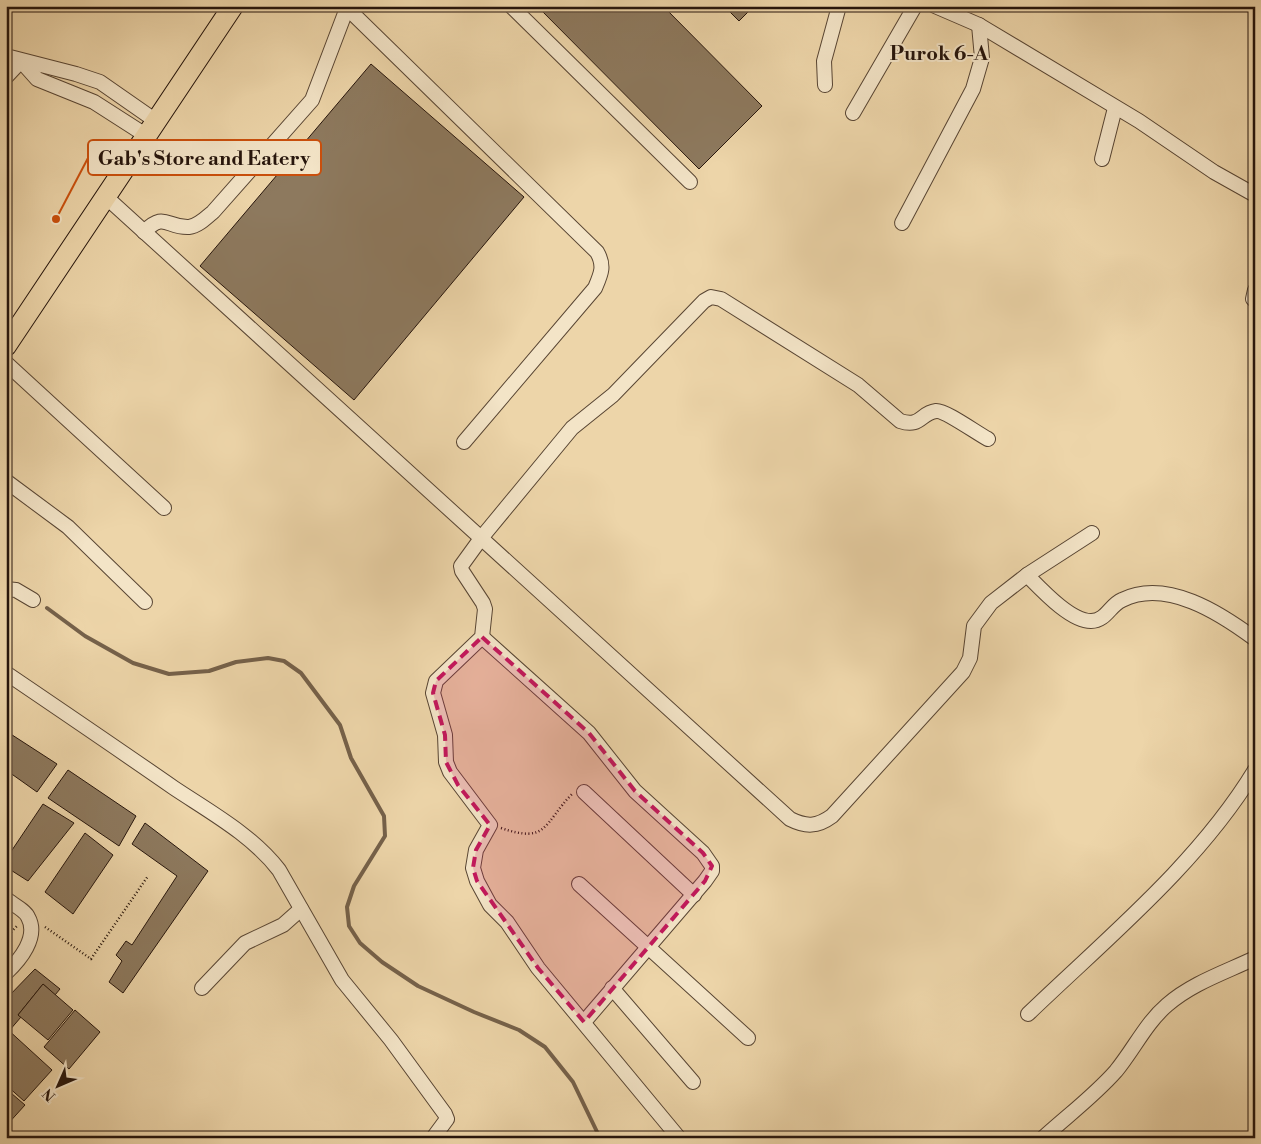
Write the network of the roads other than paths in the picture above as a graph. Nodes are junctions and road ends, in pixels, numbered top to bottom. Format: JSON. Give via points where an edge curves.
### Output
{"nodes":[{"id":1,"x":233,"y":6,"type":"edge"},
{"id":2,"x":511,"y":6,"type":"edge"},
{"id":3,"x":839,"y":6,"type":"edge"},
{"id":4,"x":915,"y":6,"type":"edge"},
{"id":5,"x":935,"y":6,"type":"edge"},
{"id":6,"x":346,"y":7,"type":"edge"},
{"id":7,"x":979,"y":25,"type":"junction"},
{"id":8,"x":6,"y":56,"type":"edge"},
{"id":9,"x":21,"y":61,"type":"junction"},
{"id":10,"x":6,"y":77,"type":"edge"},
{"id":11,"x":825,"y":85,"type":"dead end"},
{"id":12,"x":1115,"y":108,"type":"junction"},
{"id":13,"x":853,"y":114,"type":"dead end"},
{"id":14,"x":151,"y":128,"type":"junction"},
{"id":15,"x":1102,"y":158,"type":"dead end"},
{"id":16,"x":690,"y":182,"type":"dead end"},
{"id":17,"x":1255,"y":195,"type":"edge"},
{"id":18,"x":106,"y":197,"type":"junction"},
{"id":19,"x":902,"y":223,"type":"dead end"},
{"id":20,"x":144,"y":232,"type":"junction"},
{"id":21,"x":6,"y":346,"type":"edge"},
{"id":22,"x":6,"y":362,"type":"edge"},
{"id":23,"x":988,"y":439,"type":"dead end"},
{"id":24,"x":464,"y":442,"type":"dead end"},
{"id":25,"x":6,"y":481,"type":"edge"},
{"id":26,"x":164,"y":508,"type":"dead end"},
{"id":27,"x":1092,"y":533,"type":"dead end"},
{"id":28,"x":482,"y":537,"type":"junction"},
{"id":29,"x":1026,"y":575,"type":"junction"},
{"id":30,"x":6,"y":590,"type":"edge"},
{"id":31,"x":33,"y":600,"type":"dead end"},
{"id":32,"x":145,"y":602,"type":"dead end"},
{"id":33,"x":482,"y":636,"type":"junction"},
{"id":34,"x":1255,"y":639,"type":"edge"},
{"id":35,"x":6,"y":673,"type":"edge"},
{"id":36,"x":1255,"y":770,"type":"edge"},
{"id":37,"x":584,"y":792,"type":"road end"},
{"id":38,"x":579,"y":884,"type":"dead end"},
{"id":39,"x":694,"y":895,"type":"junction"},
{"id":40,"x":6,"y":899,"type":"edge"},
{"id":41,"x":301,"y":909,"type":"junction"},
{"id":42,"x":649,"y":947,"type":"junction"},
{"id":43,"x":1255,"y":958,"type":"edge"},
{"id":44,"x":6,"y":973,"type":"edge"},
{"id":45,"x":202,"y":988,"type":"dead end"},
{"id":46,"x":612,"y":988,"type":"junction"},
{"id":47,"x":1028,"y":1014,"type":"dead end"},
{"id":48,"x":584,"y":1022,"type":"junction"},
{"id":49,"x":748,"y":1038,"type":"dead end"},
{"id":50,"x":693,"y":1082,"type":"dead end"},
{"id":51,"x":1042,"y":1137,"type":"edge"},
{"id":52,"x":433,"y":1138,"type":"edge"},
{"id":53,"x":679,"y":1138,"type":"edge"}],
"edges":[{"from":1,"to":14,"type":"highway"},
{"from":2,"to":16,"type":"street"},
{"from":3,"to":11,"type":"street","via":[[825,54]]},
{"from":4,"to":13,"type":"street"},
{"from":5,"to":7,"type":"street"},
{"from":6,"to":20,"type":"street","via":[[312,100],[213,212],[189,227],[162,220]]},
{"from":6,"to":24,"type":"street","via":[[602,261],[602,273],[595,288]]},
{"from":7,"to":12,"type":"street"},
{"from":7,"to":19,"type":"street","via":[[982,58],[973,90]]},
{"from":8,"to":9,"type":"street"},
{"from":9,"to":10,"type":"street"},
{"from":9,"to":14,"type":"street","via":[[37,79]]},
{"from":9,"to":14,"type":"street","via":[[100,82]]},
{"from":12,"to":15,"type":"street"},
{"from":12,"to":17,"type":"street"},
{"from":14,"to":18,"type":"highway"},
{"from":18,"to":20,"type":"street"},
{"from":18,"to":21,"type":"highway"},
{"from":20,"to":28,"type":"street"},
{"from":22,"to":26,"type":"street"},
{"from":23,"to":28,"type":"street","via":[[940,412],[930,413],[916,423],[900,421],[858,384],[721,299],[711,297],[613,395],[572,428]]},
{"from":25,"to":32,"type":"street","via":[[68,527]]},
{"from":27,"to":29,"type":"street"},
{"from":28,"to":29,"type":"street","via":[[783,812],[802,825],[824,822],[832,816],[963,672],[970,658],[974,626],[980,616],[1005,590]]},
{"from":28,"to":33,"type":"street","via":[[461,566],[485,609]]},
{"from":29,"to":34,"type":"street","via":[[1056,602],[1090,621],[1100,619],[1120,600],[1157,594],[1183,598],[1231,621]]},
{"from":30,"to":31,"type":"street","via":[[16,590]]},
{"from":33,"to":39,"type":"street","via":[[588,733],[635,791],[709,860],[712,871]]},
{"from":33,"to":48,"type":"street","via":[[436,681],[433,693],[445,735],[446,762],[450,772],[490,824],[476,850],[473,868],[490,905],[507,922],[538,968]]},
{"from":35,"to":41,"type":"street","via":[[254,843],[279,870]]},
{"from":36,"to":47,"type":"street","via":[[1198,847]]},
{"from":37,"to":39,"type":"street"},
{"from":38,"to":42,"type":"street"},
{"from":39,"to":42,"type":"street"},
{"from":40,"to":44,"type":"street","via":[[28,915],[31,928],[29,942],[22,955]]},
{"from":41,"to":45,"type":"street","via":[[283,925],[245,943]]},
{"from":41,"to":52,"type":"street","via":[[342,980],[445,1114],[445,1124]]},
{"from":42,"to":46,"type":"street"},
{"from":42,"to":49,"type":"street"},
{"from":43,"to":51,"type":"street","via":[[1187,990],[1168,1004],[1096,1093]]},
{"from":46,"to":48,"type":"street"},
{"from":46,"to":50,"type":"street"},
{"from":48,"to":53,"type":"street"}]}
